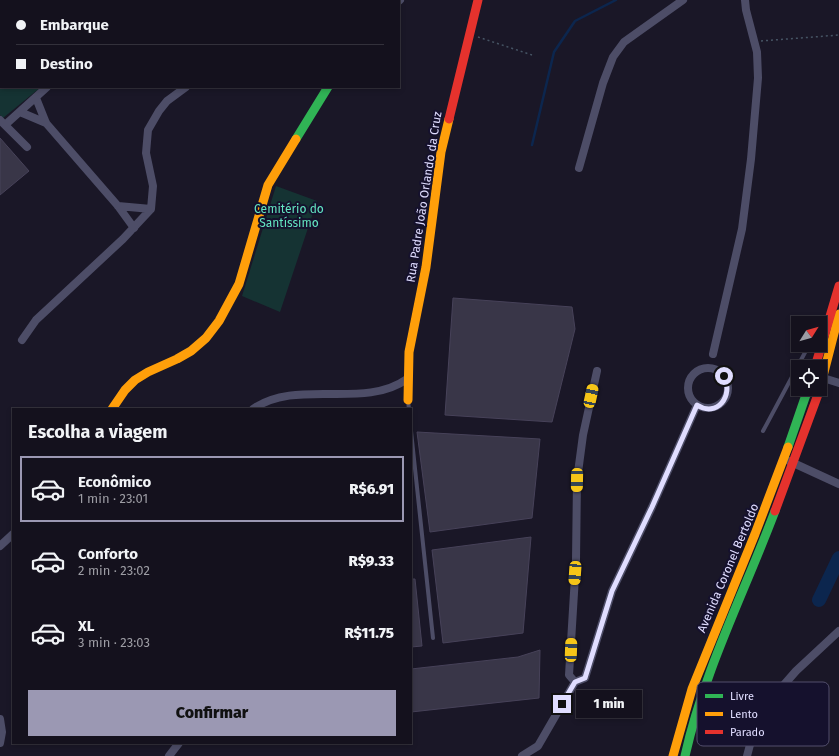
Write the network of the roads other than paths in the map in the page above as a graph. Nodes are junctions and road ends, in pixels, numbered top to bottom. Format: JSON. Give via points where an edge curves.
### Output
{"nodes":[{"id":1,"x":478,"y":0,"type":"edge"},
{"id":2,"x":683,"y":0,"type":"edge"},
{"id":3,"x":745,"y":0,"type":"edge"},
{"id":4,"x":46,"y":88,"type":"edge"},
{"id":5,"x":185,"y":88,"type":"edge"},
{"id":6,"x":327,"y":88,"type":"edge"},
{"id":7,"x":36,"y":98,"type":"junction"},
{"id":8,"x":20,"y":112,"type":"junction"},
{"id":9,"x":3,"y":123,"type":"edge"},
{"id":10,"x":46,"y":123,"type":"junction"},
{"id":11,"x":27,"y":147,"type":"dead end"},
{"id":12,"x":579,"y":168,"type":"dead end"},
{"id":13,"x":118,"y":206,"type":"junction"},
{"id":14,"x":151,"y":210,"type":"junction"},
{"id":15,"x":134,"y":228,"type":"junction"},
{"id":16,"x":839,"y":286,"type":"edge"},
{"id":17,"x":839,"y":314,"type":"edge"},
{"id":18,"x":827,"y":323,"type":"edge"},
{"id":19,"x":22,"y":340,"type":"dead end"},
{"id":20,"x":805,"y":352,"type":"edge"},
{"id":21,"x":713,"y":354,"type":"dead end"},
{"id":22,"x":827,"y":360,"type":"edge"},
{"id":23,"x":597,"y":370,"type":"dead end"},
{"id":24,"x":407,"y":379,"type":"junction"},
{"id":25,"x":827,"y":379,"type":"edge"},
{"id":26,"x":839,"y":383,"type":"edge"},
{"id":27,"x":806,"y":396,"type":"edge"},
{"id":28,"x":817,"y":396,"type":"edge"},
{"id":29,"x":408,"y":405,"type":"edge"},
{"id":30,"x":697,"y":405,"type":"junction"},
{"id":31,"x":113,"y":408,"type":"edge"},
{"id":32,"x":255,"y":408,"type":"edge"},
{"id":33,"x":763,"y":431,"type":"dead end"},
{"id":34,"x":412,"y":440,"type":"edge"},
{"id":35,"x":789,"y":461,"type":"junction"},
{"id":36,"x":839,"y":484,"type":"edge"},
{"id":37,"x":12,"y":535,"type":"edge"},
{"id":38,"x":0,"y":546,"type":"edge"},
{"id":39,"x":746,"y":557,"type":"junction"},
{"id":40,"x":756,"y":560,"type":"junction"},
{"id":41,"x":839,"y":631,"type":"edge"},
{"id":42,"x":433,"y":638,"type":"dead end"},
{"id":43,"x":575,"y":682,"type":"junction"},
{"id":44,"x":706,"y":682,"type":"edge"},
{"id":45,"x":786,"y":682,"type":"edge"},
{"id":46,"x":697,"y":712,"type":"edge"},
{"id":47,"x":0,"y":719,"type":"edge"},
{"id":48,"x":0,"y":743,"type":"edge"},
{"id":49,"x":177,"y":744,"type":"edge"},
{"id":50,"x":750,"y":746,"type":"edge"},
{"id":51,"x":169,"y":756,"type":"edge"},
{"id":52,"x":522,"y":756,"type":"edge"},
{"id":53,"x":673,"y":756,"type":"edge"},
{"id":54,"x":685,"y":756,"type":"edge"},
{"id":55,"x":748,"y":756,"type":"edge"}],
"edges":[{"from":1,"to":24,"type":"street","name":"Rua Padre João Orlando da Cruz","via":[[442,145],[426,267],[409,352]]},
{"from":2,"to":12,"type":"street","via":[[624,42],[613,57]]},
{"from":3,"to":21,"type":"street","via":[[755,42],[758,78],[748,192]]},
{"from":4,"to":7,"type":"street"},
{"from":5,"to":14,"type":"street","via":[[167,101],[148,130],[146,153],[154,186]]},
{"from":6,"to":31,"type":"street","via":[[268,185],[239,284],[212,331],[192,351],[136,380]]},
{"from":7,"to":8,"type":"street"},
{"from":7,"to":10,"type":"street"},
{"from":8,"to":9,"type":"street"},
{"from":8,"to":10,"type":"street"},
{"from":9,"to":11,"type":"street"},
{"from":10,"to":13,"type":"street"},
{"from":13,"to":14,"type":"street"},
{"from":13,"to":15,"type":"street"},
{"from":14,"to":15,"type":"street"},
{"from":15,"to":19,"type":"street","via":[[36,320]]},
{"from":16,"to":18,"type":"street"},
{"from":17,"to":22,"type":"street","name":"Avenida Coronel Bertoldo"},
{"from":20,"to":33,"type":"lane"},
{"from":23,"to":43,"type":"street","via":[[583,435],[577,480],[576,560],[569,675]]},
{"from":24,"to":29,"type":"street","name":"Rua Padre João Orlando da Cruz"},
{"from":24,"to":32,"type":"street","via":[[398,386],[356,394],[292,396],[268,401]]},
{"from":25,"to":26,"type":"street"},
{"from":27,"to":35,"type":"street","name":"Avenida Coronel Bertoldo"},
{"from":28,"to":35,"type":"street","name":"Avenida Coronel Bertoldo"},
{"from":30,"to":30,"type":"street","via":[[713,408],[724,401],[728,389],[720,371],[700,369],[690,378],[688,391],[690,398]]},
{"from":30,"to":43,"type":"street","via":[[612,591],[585,678]]},
{"from":34,"to":42,"type":"lane"},
{"from":35,"to":36,"type":"street"},
{"from":35,"to":39,"type":"street","name":"Avenida Coronel Bertoldo"},
{"from":35,"to":40,"type":"street","name":"Avenida Coronel Bertoldo"},
{"from":37,"to":38,"type":"street"},
{"from":39,"to":40,"type":"street"},
{"from":39,"to":53,"type":"street","name":"Avenida Coronel Bertoldo","via":[[700,664],[677,735]]},
{"from":40,"to":44,"type":"street","name":"Avenida Coronel Bertoldo"},
{"from":41,"to":45,"type":"street"},
{"from":43,"to":52,"type":"street","via":[[538,746]]},
{"from":46,"to":54,"type":"street","name":"Avenida Coronel Bertoldo"},
{"from":47,"to":48,"type":"street"},
{"from":49,"to":51,"type":"street"},
{"from":50,"to":55,"type":"street"}]}
